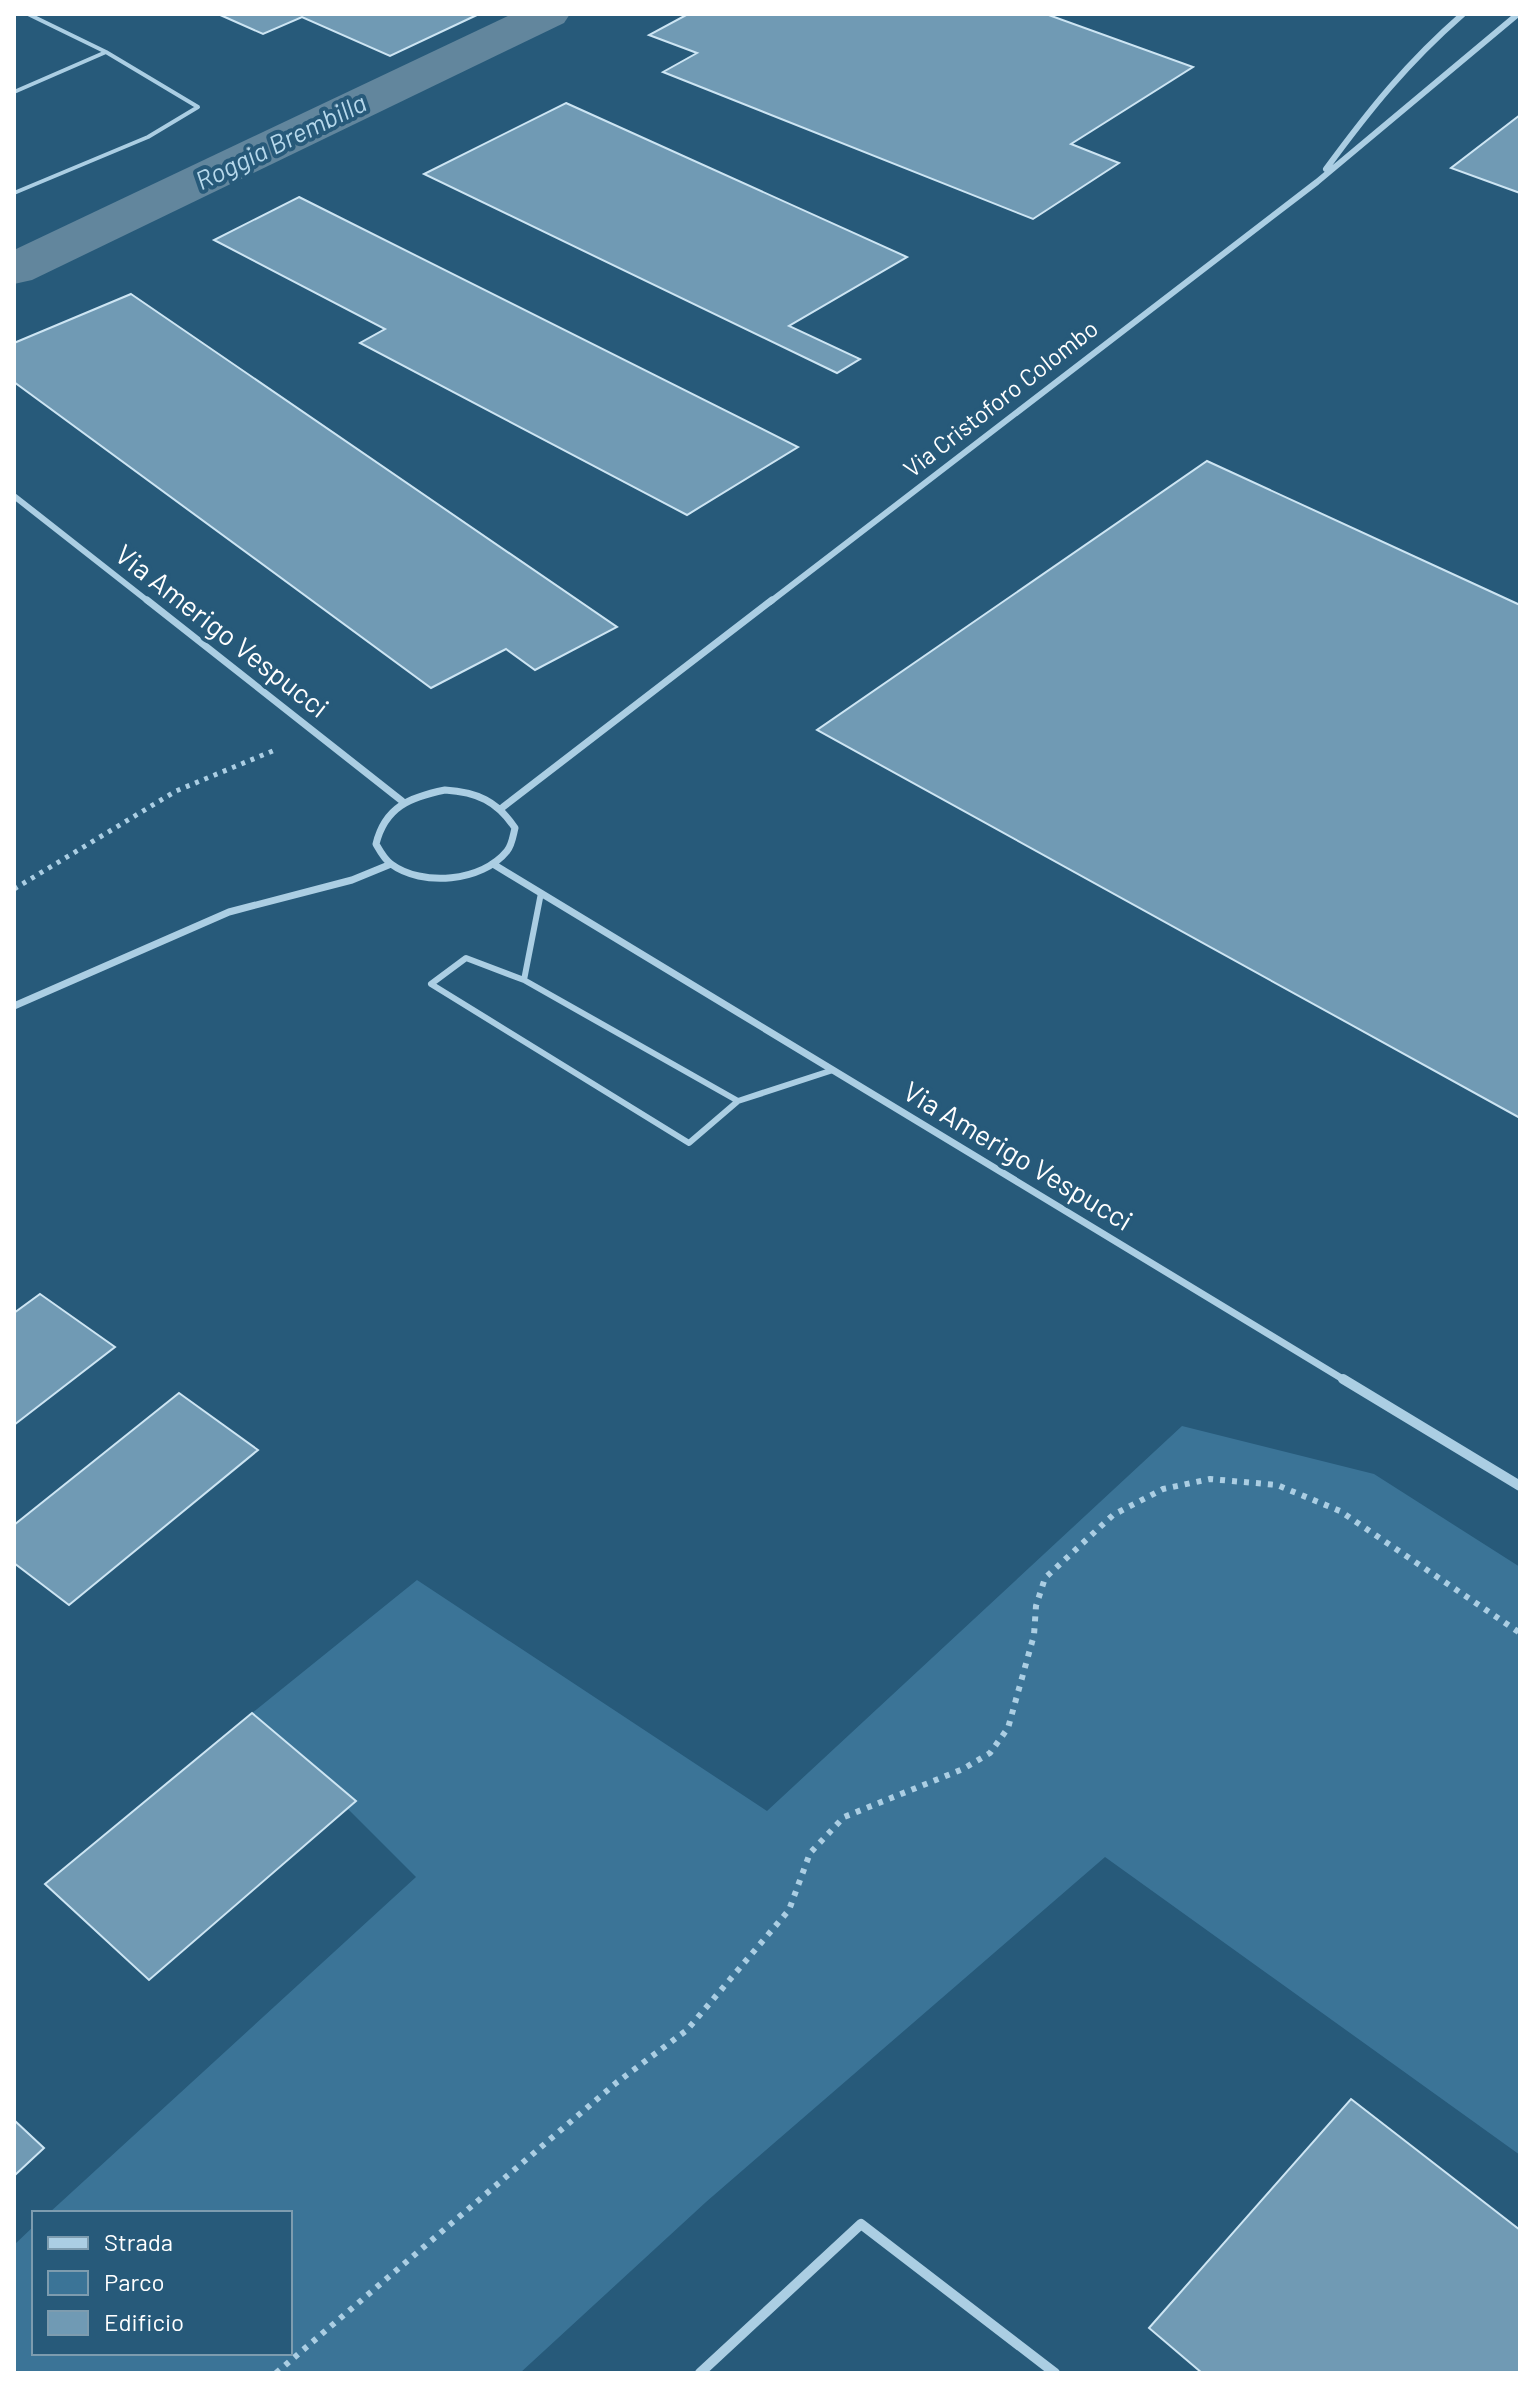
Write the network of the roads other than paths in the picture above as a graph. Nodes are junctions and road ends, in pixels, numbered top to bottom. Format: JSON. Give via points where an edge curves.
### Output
{"nodes":[{"id":1,"x":28,"y":14,"type":"edge"},
{"id":2,"x":1463,"y":14,"type":"edge"},
{"id":3,"x":1518,"y":14,"type":"edge"},
{"id":4,"x":106,"y":52,"type":"junction"},
{"id":5,"x":14,"y":92,"type":"edge"},
{"id":6,"x":1317,"y":182,"type":"junction"},
{"id":7,"x":14,"y":193,"type":"edge"},
{"id":8,"x":14,"y":496,"type":"edge"},
{"id":9,"x":402,"y":801,"type":"junction"},
{"id":10,"x":503,"y":807,"type":"junction"},
{"id":11,"x":391,"y":864,"type":"junction"},
{"id":12,"x":493,"y":864,"type":"junction"},
{"id":13,"x":541,"y":893,"type":"junction"},
{"id":14,"x":524,"y":980,"type":"junction"},
{"id":15,"x":14,"y":1006,"type":"edge"},
{"id":16,"x":833,"y":1070,"type":"junction"},
{"id":17,"x":738,"y":1101,"type":"junction"},
{"id":18,"x":1520,"y":1486,"type":"edge"},
{"id":19,"x":700,"y":2373,"type":"edge"},
{"id":20,"x":1055,"y":2373,"type":"edge"}],
"edges":[{"from":1,"to":4,"type":"lane"},
{"from":2,"to":6,"type":"street","via":[[1377,99]]},
{"from":3,"to":6,"type":"street","name":"Via Cristoforo Colombo"},
{"from":4,"to":5,"type":"lane"},
{"from":4,"to":7,"type":"lane","via":[[198,107],[148,137]]},
{"from":6,"to":10,"type":"street","name":"Via Cristoforo Colombo"},
{"from":8,"to":9,"type":"street","name":"Via Amerigo Vespucci"},
{"from":9,"to":10,"type":"street","via":[[445,790],[473,792]]},
{"from":9,"to":11,"type":"street","via":[[379,824],[376,844]]},
{"from":10,"to":12,"type":"street","via":[[515,828],[509,850]]},
{"from":11,"to":12,"type":"street","via":[[429,878],[460,877]]},
{"from":11,"to":15,"type":"street","via":[[352,880],[229,912]]},
{"from":12,"to":13,"type":"street","name":"Via Amerigo Vespucci"},
{"from":13,"to":14,"type":"lane"},
{"from":13,"to":16,"type":"street","name":"Via Amerigo Vespucci"},
{"from":14,"to":17,"type":"lane"},
{"from":14,"to":17,"type":"lane","via":[[466,958],[431,984],[689,1143]]},
{"from":16,"to":17,"type":"lane"},
{"from":16,"to":18,"type":"street","name":"Via Amerigo Vespucci"},
{"from":19,"to":20,"type":"street","via":[[861,2224]]}]}
